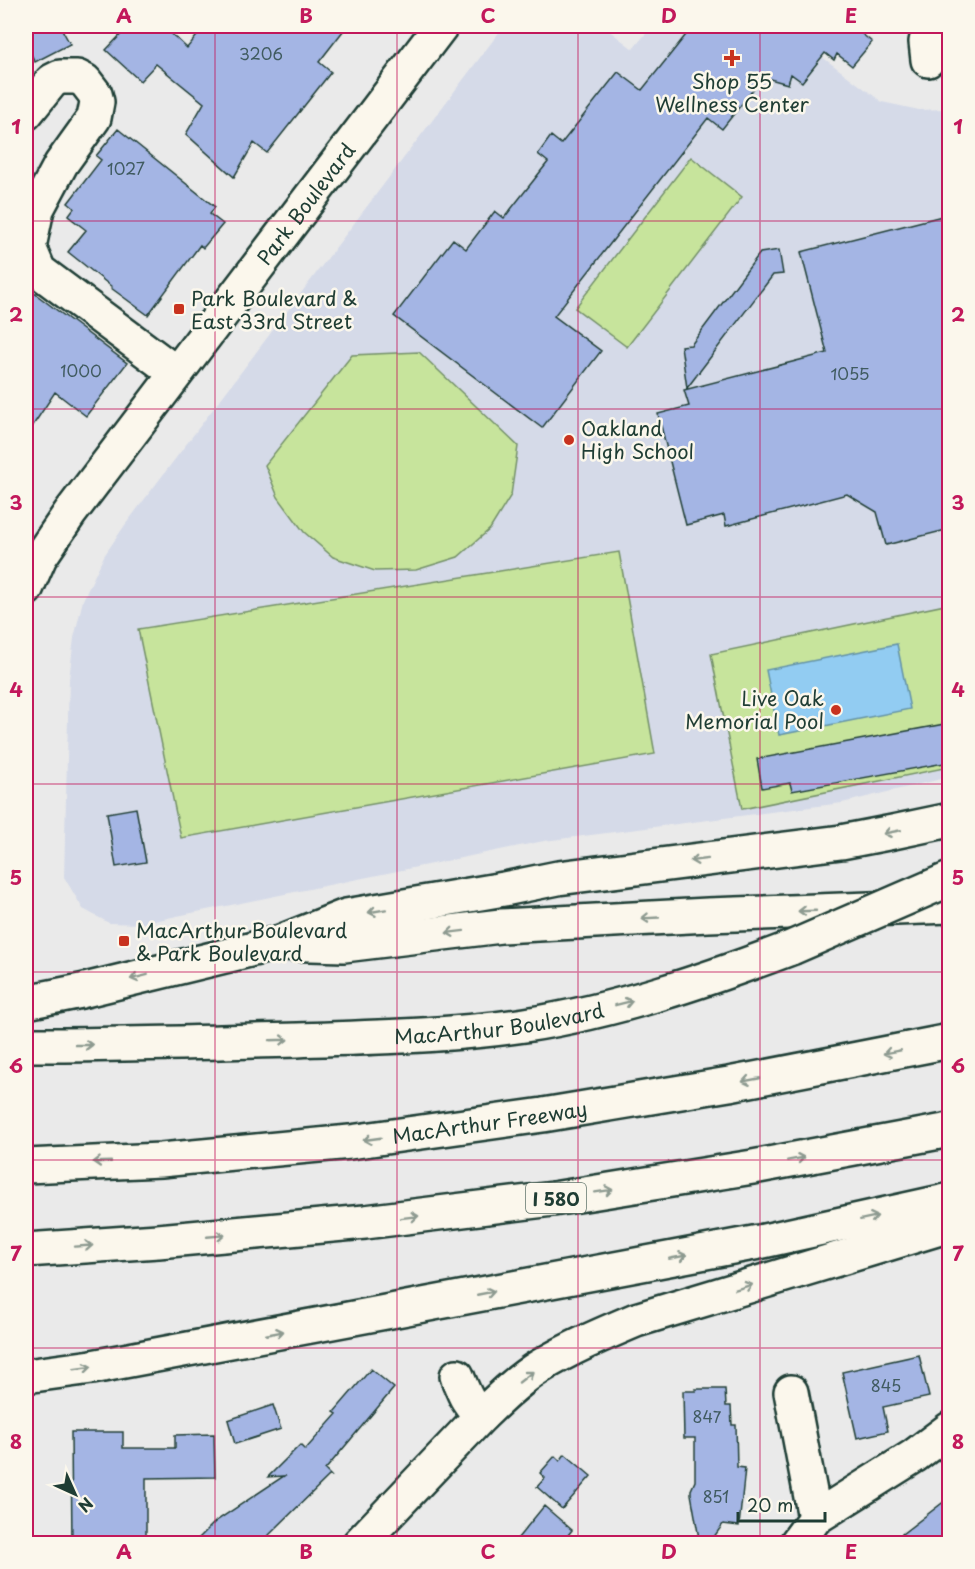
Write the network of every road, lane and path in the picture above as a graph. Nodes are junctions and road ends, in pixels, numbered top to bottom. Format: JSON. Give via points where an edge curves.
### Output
{"nodes":[{"id":1,"x":441,"y":26,"type":"edge"},
{"id":2,"x":930,"y":26,"type":"edge"},
{"id":3,"x":928,"y":60,"type":"dead end"},
{"id":4,"x":26,"y":113,"type":"edge"},
{"id":5,"x":176,"y":373,"type":"junction"},
{"id":6,"x":26,"y":589,"type":"edge"},
{"id":7,"x":950,"y":820,"type":"edge"},
{"id":8,"x":950,"y":879,"type":"edge"},
{"id":9,"x":950,"y":906,"type":"edge"},
{"id":10,"x":278,"y":943,"type":"junction"},
{"id":11,"x":26,"y":1002,"type":"edge"},
{"id":12,"x":950,"y":1041,"type":"edge"},
{"id":13,"x":26,"y":1045,"type":"edge"},
{"id":14,"x":950,"y":1130,"type":"edge"},
{"id":15,"x":26,"y":1166,"type":"edge"},
{"id":16,"x":950,"y":1200,"type":"edge"},
{"id":17,"x":950,"y":1225,"type":"edge"},
{"id":18,"x":26,"y":1250,"type":"edge"},
{"id":19,"x":26,"y":1376,"type":"edge"},
{"id":20,"x":457,"y":1376,"type":"dead end"},
{"id":21,"x":791,"y":1392,"type":"dead end"},
{"id":22,"x":482,"y":1415,"type":"junction"},
{"id":23,"x":950,"y":1429,"type":"edge"},
{"id":24,"x":805,"y":1531,"type":"edge"},
{"id":25,"x":359,"y":1544,"type":"edge"}],
"edges":[{"from":1,"to":5,"type":"main road","name":"Park Boulevard"},
{"from":2,"to":3,"type":"main road","via":[[926,42]]},
{"from":4,"to":5,"type":"main road","via":[[52,81],[60,77],[77,77],[95,93],[94,118],[61,164],[37,209],[28,247],[39,271]]},
{"from":5,"to":6,"type":"main road","name":"Park Boulevard","via":[[70,513],[40,557]]},
{"from":7,"to":10,"type":"main road","one_way":true,"via":[[841,842],[558,878],[346,916]]},
{"from":13,"to":8,"type":"main road","name":"MacArthur Boulevard","one_way":true,"bridge":true,"via":[[405,1036],[526,1025],[639,1000],[693,983],[790,948]]},
{"from":9,"to":10,"type":"main road","one_way":true,"via":[[501,926],[344,945]]},
{"from":10,"to":11,"type":"main road","one_way":true},
{"from":12,"to":15,"type":"main road","name":"MacArthur Freeway","one_way":true,"via":[[729,1084],[350,1142],[161,1160]]},
{"from":18,"to":14,"type":"main road","number":"I 580","one_way":true,"via":[[365,1222],[553,1199]]},
{"from":19,"to":16,"type":"main road","one_way":true,"via":[[104,1365],[747,1244]]},
{"from":22,"to":17,"type":"main road","one_way":true,"via":[[538,1368],[587,1340],[636,1320]]},
{"from":20,"to":22,"type":"main road","via":[[467,1401]]},
{"from":21,"to":24,"type":"main road"},
{"from":22,"to":25,"type":"main road"},
{"from":23,"to":24,"type":"main road"}]}
